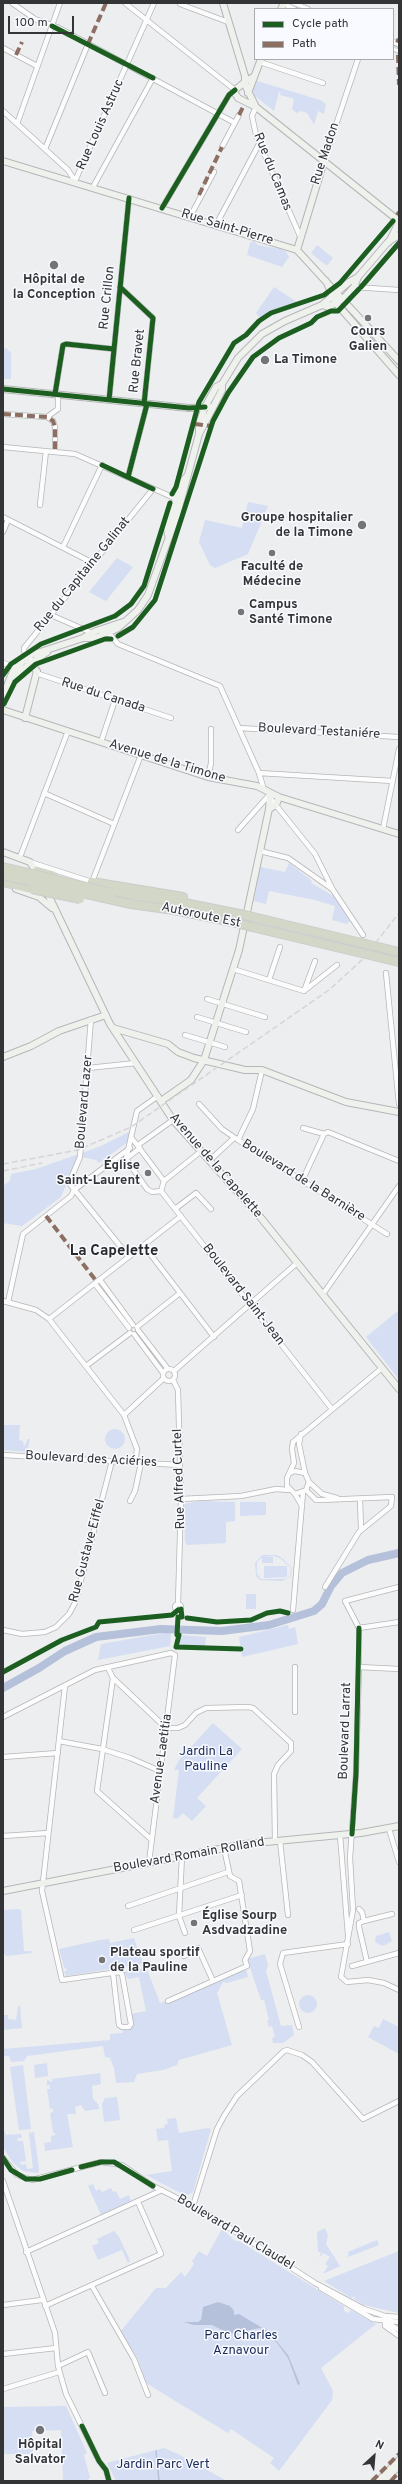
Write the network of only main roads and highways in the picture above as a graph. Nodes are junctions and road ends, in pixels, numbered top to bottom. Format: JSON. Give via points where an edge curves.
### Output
{"nodes":[{"id":1,"x":3,"y":861,"type":"edge"},
{"id":2,"x":3,"y":867,"type":"edge"},
{"id":3,"x":3,"y":875,"type":"edge"},
{"id":4,"x":3,"y":882,"type":"edge"},
{"id":5,"x":92,"y":882,"type":"road end"},
{"id":6,"x":3,"y":886,"type":"edge"},
{"id":7,"x":32,"y":889,"type":"junction"},
{"id":8,"x":112,"y":893,"type":"junction"},
{"id":9,"x":146,"y":902,"type":"junction"},
{"id":10,"x":131,"y":904,"type":"junction"},
{"id":11,"x":214,"y":909,"type":"junction"},
{"id":12,"x":399,"y":952,"type":"edge"},
{"id":13,"x":399,"y":962,"type":"edge"}],
"edges":[{"from":1,"to":8,"type":"highway","bridge":true},
{"from":2,"to":8,"type":"highway","name":"Autoroute Est","bridge":true},
{"from":3,"to":10,"type":"highway","name":"Autoroute Est","bridge":true},
{"from":4,"to":7,"type":"highway"},
{"from":5,"to":11,"type":"highway","via":[[189,898]]},
{"from":6,"to":7,"type":"highway"},
{"from":7,"to":10,"type":"highway","bridge":true,"via":[[100,902]]},
{"from":8,"to":9,"type":"highway","name":"Autoroute Est"},
{"from":9,"to":10,"type":"highway","name":"Autoroute Est"},
{"from":9,"to":11,"type":"highway","name":"Autoroute Est"},
{"from":9,"to":13,"type":"highway","name":"Autoroute Est","bridge":true},
{"from":11,"to":12,"type":"highway","name":"Autoroute Est","bridge":true}]}
